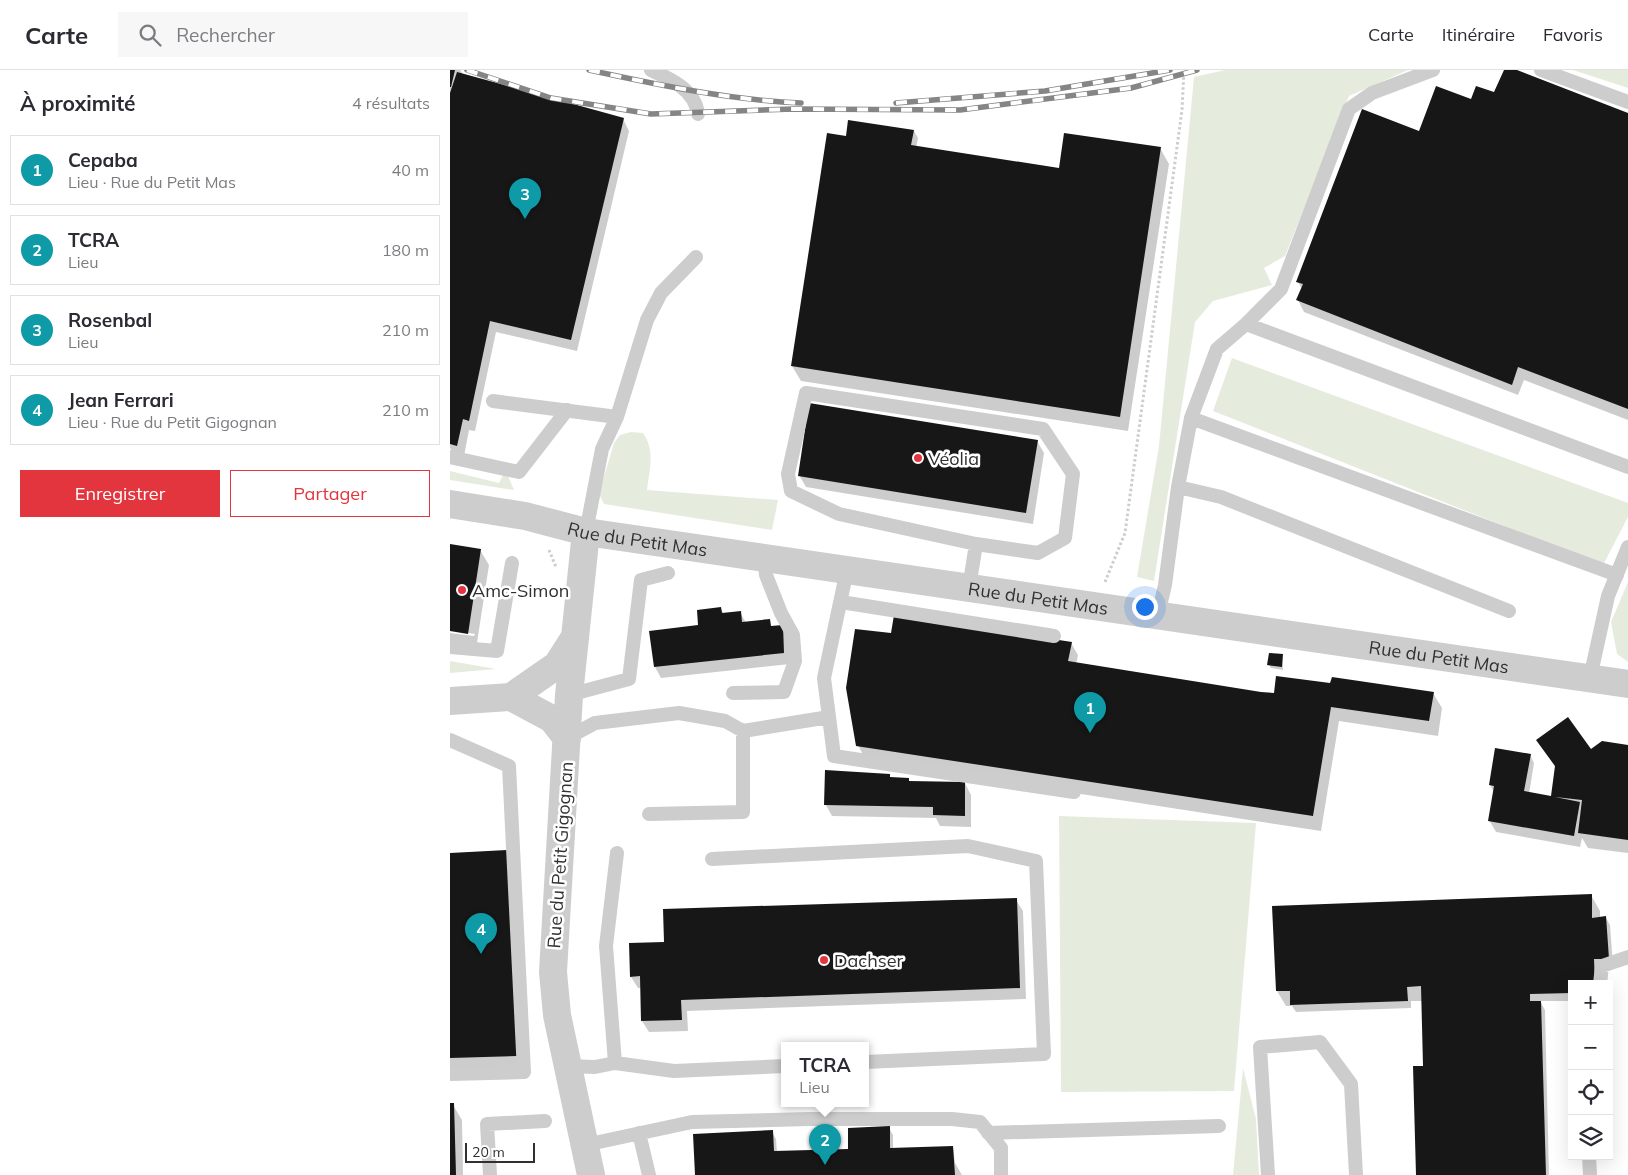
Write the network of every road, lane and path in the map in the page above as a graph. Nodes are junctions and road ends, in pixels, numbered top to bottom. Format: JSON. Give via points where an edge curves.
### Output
{"nodes":[{"id":1,"x":651,"y":70,"type":"edge"},
{"id":2,"x":1184,"y":70,"type":"edge"},
{"id":3,"x":1433,"y":70,"type":"edge"},
{"id":4,"x":1541,"y":70,"type":"edge"},
{"id":5,"x":1628,"y":102,"type":"edge"},
{"id":6,"x":698,"y":114,"type":"dead end"},
{"id":7,"x":696,"y":257,"type":"dead end"},
{"id":8,"x":1246,"y":324,"type":"junction"},
{"id":9,"x":493,"y":401,"type":"dead end"},
{"id":10,"x":568,"y":410,"type":"junction"},
{"id":11,"x":617,"y":417,"type":"junction"},
{"id":12,"x":1191,"y":418,"type":"junction"},
{"id":13,"x":450,"y":457,"type":"edge"},
{"id":14,"x":1628,"y":467,"type":"edge"},
{"id":15,"x":1178,"y":487,"type":"junction"},
{"id":16,"x":450,"y":504,"type":"edge"},
{"id":17,"x":541,"y":520,"type":"junction"},
{"id":18,"x":586,"y":532,"type":"junction"},
{"id":19,"x":976,"y":544,"type":"junction"},
{"id":20,"x":1628,"y":547,"type":"edge"},
{"id":21,"x":764,"y":558,"type":"junction"},
{"id":22,"x":512,"y":564,"type":"dead end"},
{"id":23,"x":557,"y":570,"type":"dead end"},
{"id":24,"x":847,"y":570,"type":"junction"},
{"id":25,"x":668,"y":573,"type":"dead end"},
{"id":26,"x":1618,"y":575,"type":"junction"},
{"id":27,"x":969,"y":588,"type":"junction"},
{"id":28,"x":841,"y":602,"type":"junction"},
{"id":29,"x":1096,"y":606,"type":"junction"},
{"id":30,"x":1510,"y":612,"type":"dead end"},
{"id":31,"x":1158,"y":615,"type":"junction"},
{"id":32,"x":1054,"y":636,"type":"dead end"},
{"id":33,"x":573,"y":640,"type":"junction"},
{"id":34,"x":450,"y":647,"type":"edge"},
{"id":35,"x":1590,"y":678,"type":"junction"},
{"id":36,"x":1628,"y":684,"type":"edge"},
{"id":37,"x":733,"y":693,"type":"dead end"},
{"id":38,"x":569,"y":695,"type":"junction"},
{"id":39,"x":511,"y":697,"type":"junction"},
{"id":40,"x":450,"y":702,"type":"edge"},
{"id":41,"x":829,"y":717,"type":"junction"},
{"id":42,"x":743,"y":731,"type":"junction"},
{"id":43,"x":567,"y":738,"type":"junction"},
{"id":44,"x":450,"y":740,"type":"edge"},
{"id":45,"x":1074,"y":792,"type":"dead end"},
{"id":46,"x":649,"y":814,"type":"dead end"},
{"id":47,"x":617,"y":853,"type":"dead end"},
{"id":48,"x":712,"y":859,"type":"dead end"},
{"id":49,"x":1628,"y":957,"type":"edge"},
{"id":50,"x":1600,"y":980,"type":"edge"},
{"id":51,"x":869,"y":1062,"type":"edge"},
{"id":52,"x":615,"y":1063,"type":"junction"},
{"id":53,"x":567,"y":1066,"type":"junction"},
{"id":54,"x":781,"y":1066,"type":"edge"},
{"id":55,"x":450,"y":1074,"type":"edge"},
{"id":56,"x":545,"y":1121,"type":"dead end"},
{"id":57,"x":1220,"y":1126,"type":"dead end"},
{"id":58,"x":639,"y":1133,"type":"junction"},
{"id":59,"x":988,"y":1133,"type":"junction"},
{"id":60,"x":585,"y":1145,"type":"junction"},
{"id":61,"x":1589,"y":1160,"type":"edge"},
{"id":62,"x":490,"y":1175,"type":"edge"},
{"id":63,"x":591,"y":1175,"type":"edge"},
{"id":64,"x":649,"y":1175,"type":"edge"},
{"id":65,"x":1001,"y":1175,"type":"edge"},
{"id":66,"x":1268,"y":1175,"type":"edge"},
{"id":67,"x":1356,"y":1175,"type":"edge"},
{"id":68,"x":1590,"y":1175,"type":"edge"}],
"edges":[{"from":1,"to":6,"type":"lane","via":[[685,90],[696,103]]},
{"from":2,"to":29,"type":"path","via":[[1182,110],[1125,533]]},
{"from":3,"to":8,"type":"lane","via":[[1372,93],[1349,110],[1281,289]]},
{"from":4,"to":5,"type":"lane"},
{"from":7,"to":11,"type":"lane","via":[[661,293],[647,320]]},
{"from":8,"to":12,"type":"lane","via":[[1217,349]]},
{"from":8,"to":14,"type":"lane"},
{"from":9,"to":10,"type":"lane"},
{"from":10,"to":11,"type":"lane"},
{"from":10,"to":13,"type":"lane","via":[[519,472]]},
{"from":11,"to":18,"type":"lane","via":[[602,449]]},
{"from":12,"to":15,"type":"lane"},
{"from":12,"to":26,"type":"lane"},
{"from":15,"to":30,"type":"lane","via":[[1221,497]]},
{"from":15,"to":31,"type":"lane"},
{"from":16,"to":17,"type":"street","name":"Rue du Petit Mas"},
{"from":17,"to":18,"type":"street","name":"Rue du Petit Mas"},
{"from":17,"to":23,"type":"path","via":[[538,540],[551,552]]},
{"from":18,"to":21,"type":"street","name":"Rue du Petit Mas"},
{"from":18,"to":33,"type":"street","name":"Rue du Petit Gigognan"},
{"from":19,"to":19,"type":"lane","via":[[839,514],[791,491],[788,474],[806,393],[1042,429],[1073,474],[1065,538],[1038,553]]},
{"from":19,"to":27,"type":"lane"},
{"from":20,"to":26,"type":"lane"},
{"from":21,"to":24,"type":"street","name":"Rue du Petit Mas"},
{"from":21,"to":37,"type":"lane","via":[[766,575],[781,613],[794,634],[795,662],[784,692]]},
{"from":22,"to":34,"type":"lane","via":[[497,650]]},
{"from":24,"to":27,"type":"street","name":"Rue du Petit Mas"},
{"from":24,"to":28,"type":"lane"},
{"from":25,"to":38,"type":"lane","via":[[641,580],[629,679]]},
{"from":26,"to":35,"type":"lane","via":[[1608,596]]},
{"from":27,"to":29,"type":"street","name":"Rue du Petit Mas"},
{"from":28,"to":32,"type":"lane"},
{"from":28,"to":41,"type":"lane","via":[[824,678]]},
{"from":29,"to":31,"type":"street","name":"Rue du Petit Mas"},
{"from":31,"to":35,"type":"street","name":"Rue du Petit Mas"},
{"from":33,"to":38,"type":"street","name":"Rue du Petit Gigognan"},
{"from":33,"to":39,"type":"street","via":[[557,665]]},
{"from":35,"to":36,"type":"street","name":"Rue du Petit Mas"},
{"from":38,"to":43,"type":"street","name":"Rue du Petit Gigognan"},
{"from":39,"to":40,"type":"street"},
{"from":39,"to":43,"type":"street","via":[[552,719]]},
{"from":41,"to":42,"type":"lane"},
{"from":41,"to":45,"type":"lane","via":[[834,756]]},
{"from":42,"to":43,"type":"lane","via":[[725,721],[680,713],[595,723]]},
{"from":42,"to":46,"type":"lane","via":[[743,812]]},
{"from":43,"to":53,"type":"street","name":"Rue du Petit Gigognan","via":[[553,972]]},
{"from":44,"to":55,"type":"lane","via":[[509,766],[524,1072]]},
{"from":47,"to":52,"type":"lane","via":[[606,946]]},
{"from":48,"to":51,"type":"lane","via":[[968,846],[1036,861],[1044,1054]]},
{"from":49,"to":50,"type":"lane","via":[[1602,966]]},
{"from":52,"to":53,"type":"lane","via":[[595,1068]]},
{"from":52,"to":54,"type":"lane","via":[[674,1071]]},
{"from":53,"to":60,"type":"street","name":"Rue du Petit Gigognan"},
{"from":56,"to":62,"type":"lane","via":[[487,1124]]},
{"from":57,"to":59,"type":"lane"},
{"from":58,"to":59,"type":"lane","via":[[692,1122],[952,1119],[980,1122]]},
{"from":58,"to":60,"type":"lane"},
{"from":58,"to":64,"type":"lane"},
{"from":59,"to":65,"type":"lane","via":[[1001,1148]]},
{"from":60,"to":63,"type":"street","name":"Rue du Petit Gigognan"},
{"from":61,"to":68,"type":"lane"},
{"from":66,"to":67,"type":"lane","via":[[1260,1047],[1320,1042],[1351,1084]]}]}
